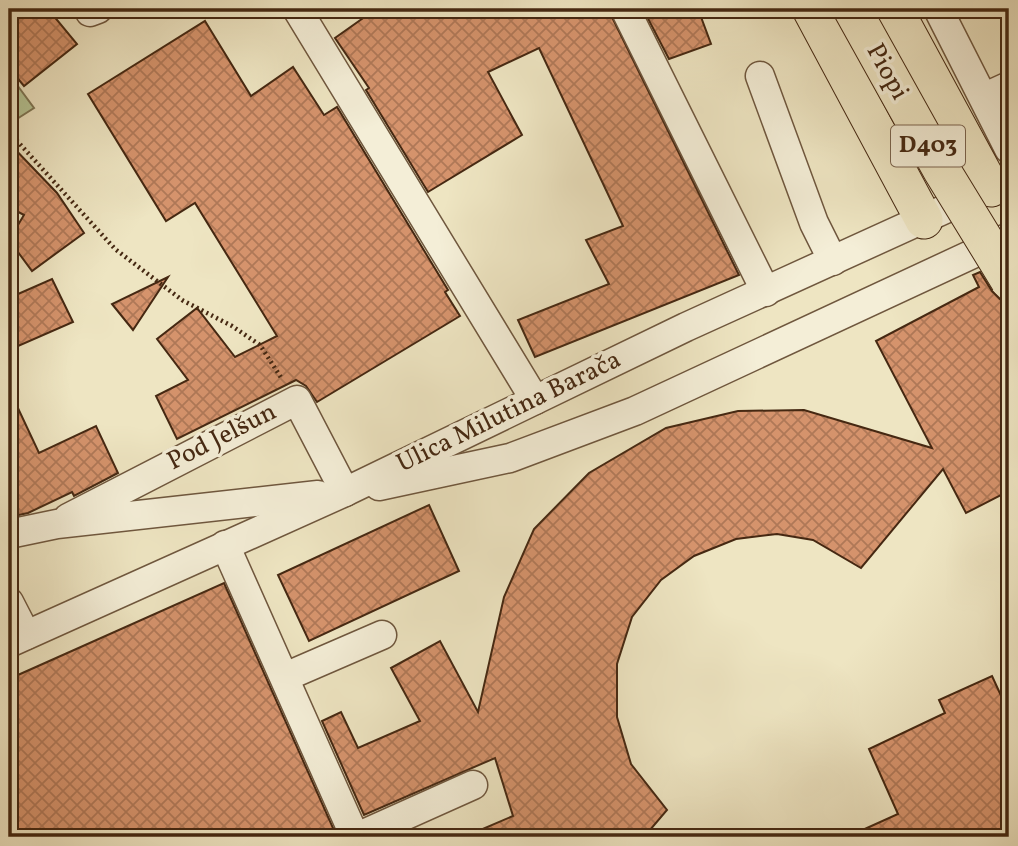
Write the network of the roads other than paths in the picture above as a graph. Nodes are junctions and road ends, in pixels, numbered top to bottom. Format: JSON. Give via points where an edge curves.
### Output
{"nodes":[{"id":1,"x":298,"y":9,"type":"edge"},
{"id":2,"x":625,"y":9,"type":"edge"},
{"id":3,"x":811,"y":9,"type":"edge"},
{"id":4,"x":852,"y":9,"type":"edge"},
{"id":5,"x":894,"y":9,"type":"edge"},
{"id":6,"x":938,"y":9,"type":"edge"},
{"id":7,"x":760,"y":76,"type":"dead end"},
{"id":8,"x":997,"y":92,"type":"edge"},
{"id":9,"x":1009,"y":149,"type":"edge"},
{"id":10,"x":1000,"y":184,"type":"edge"},
{"id":11,"x":924,"y":220,"type":"junction"},
{"id":12,"x":1009,"y":237,"type":"edge"},
{"id":13,"x":834,"y":261,"type":"junction"},
{"id":14,"x":1009,"y":280,"type":"edge"},
{"id":15,"x":766,"y":292,"type":"junction"},
{"id":16,"x":535,"y":400,"type":"junction"},
{"id":17,"x":345,"y":492,"type":"junction"},
{"id":18,"x":57,"y":524,"type":"junction"},
{"id":19,"x":9,"y":534,"type":"edge"},
{"id":20,"x":225,"y":545,"type":"junction"},
{"id":21,"x":9,"y":602,"type":"edge"},
{"id":22,"x":382,"y":635,"type":"dead end"},
{"id":23,"x":17,"y":639,"type":"edge"},
{"id":24,"x":285,"y":677,"type":"junction"},
{"id":25,"x":473,"y":785,"type":"dead end"},
{"id":26,"x":356,"y":837,"type":"edge"}],
"edges":[{"from":1,"to":16,"type":"street"},
{"from":2,"to":15,"type":"street"},
{"from":3,"to":11,"type":"main road"},
{"from":4,"to":14,"type":"main road","name":"Piopi","number":"D403","bridge":true},
{"from":5,"to":10,"type":"main road"},
{"from":6,"to":8,"type":"street"},
{"from":7,"to":13,"type":"street","via":[[814,223]]},
{"from":8,"to":9,"type":"street"},
{"from":10,"to":11,"type":"street","name":"Ulica Milutina Barača"},
{"from":11,"to":13,"type":"street","name":"Ulica Milutina Barača"},
{"from":12,"to":17,"type":"street","via":[[635,411],[510,458]]},
{"from":13,"to":15,"type":"street","name":"Ulica Milutina Barača"},
{"from":15,"to":16,"type":"street","name":"Ulica Milutina Barača"},
{"from":16,"to":17,"type":"street","name":"Ulica Milutina Barača"},
{"from":17,"to":18,"type":"street"},
{"from":17,"to":18,"type":"street","name":"Pod Jelšun","via":[[297,400]]},
{"from":17,"to":20,"type":"street","name":"Ulica Milutina Barača"},
{"from":18,"to":19,"type":"street"},
{"from":20,"to":23,"type":"street","name":"Ulica Milutina Barača"},
{"from":20,"to":24,"type":"street"},
{"from":21,"to":23,"type":"street"},
{"from":22,"to":24,"type":"street"},
{"from":24,"to":26,"type":"street"},
{"from":25,"to":26,"type":"street"}]}
